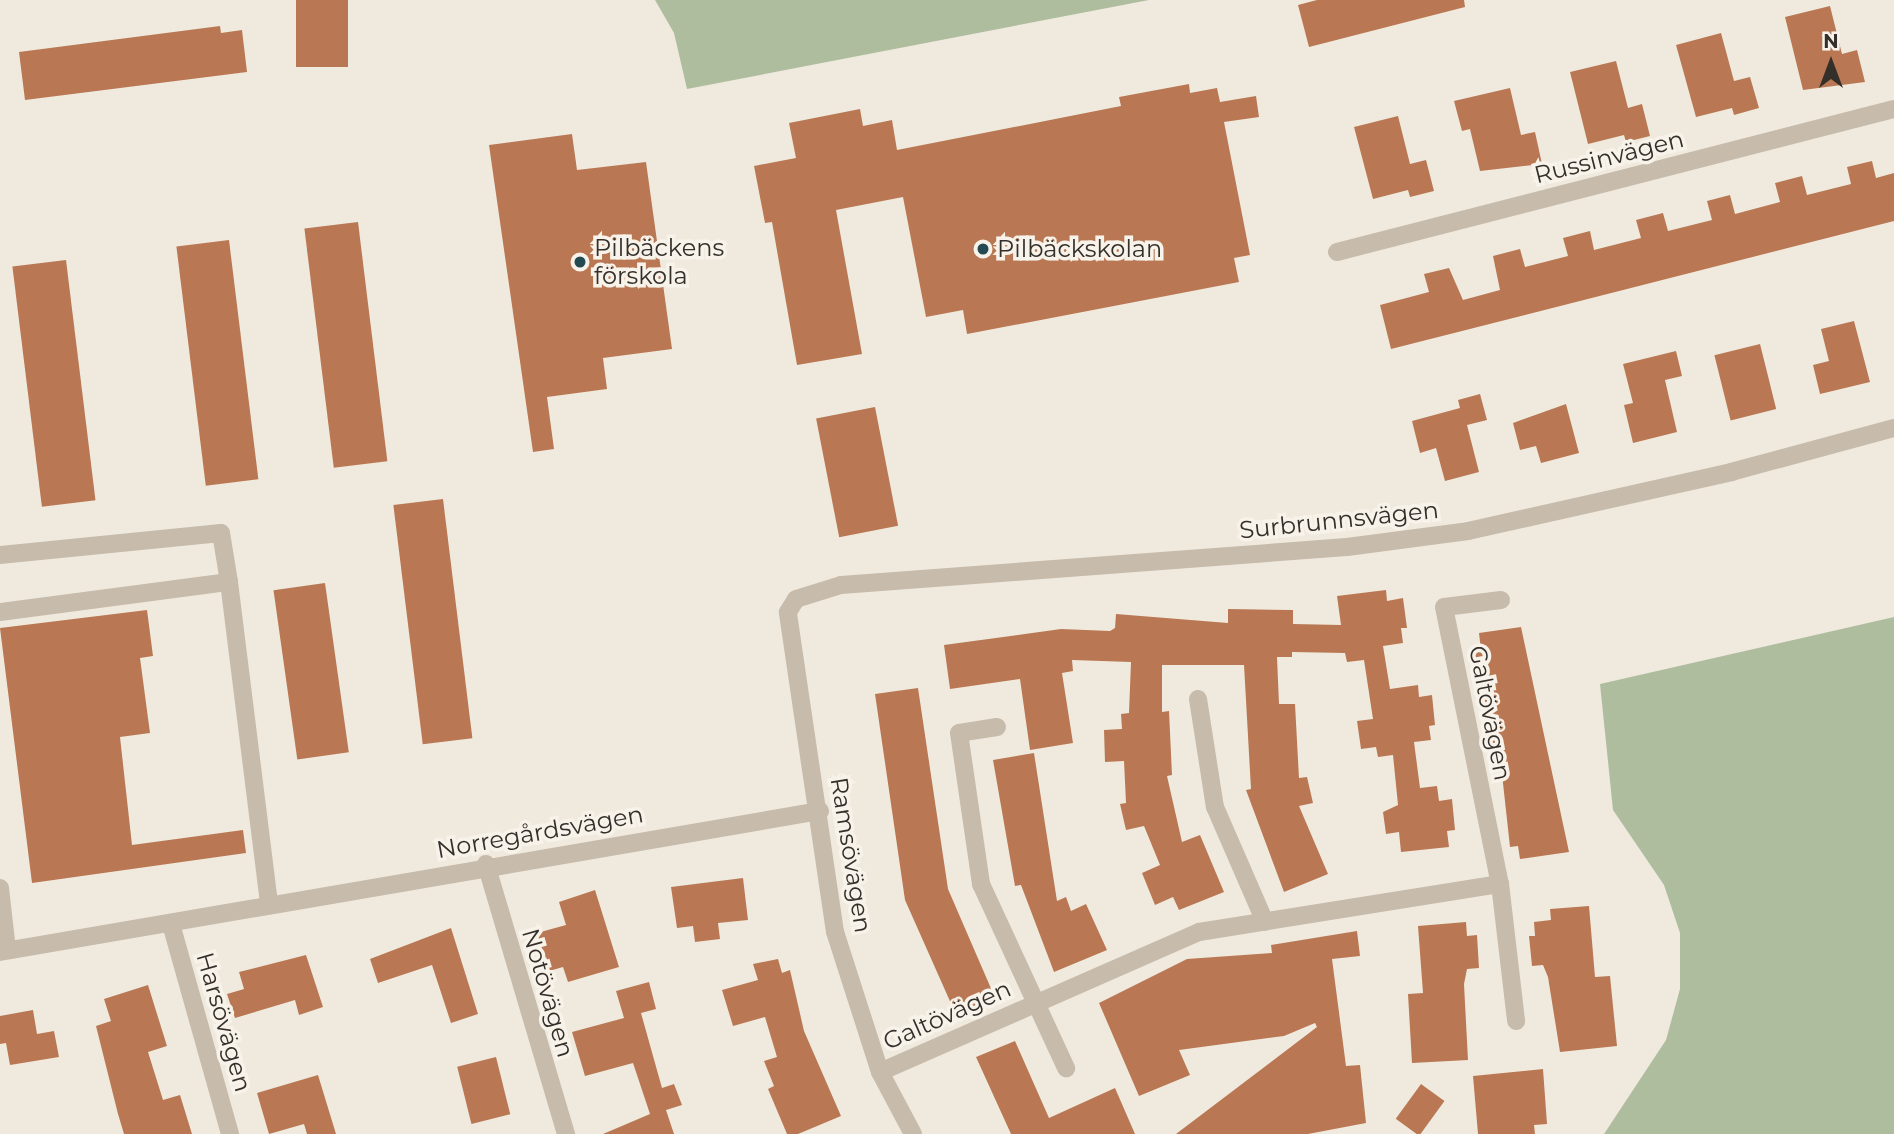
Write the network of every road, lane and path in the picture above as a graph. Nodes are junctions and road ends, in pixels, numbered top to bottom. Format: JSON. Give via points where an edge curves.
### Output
{"nodes":[{"id":1,"x":1894,"y":109,"type":"edge"},
{"id":2,"x":1337,"y":252,"type":"dead end"},
{"id":3,"x":1894,"y":428,"type":"edge"},
{"id":4,"x":0,"y":555,"type":"edge"},
{"id":5,"x":229,"y":582,"type":"junction"},
{"id":6,"x":1502,"y":600,"type":"dead end"},
{"id":7,"x":0,"y":611,"type":"edge"},
{"id":8,"x":788,"y":612,"type":"joint"},
{"id":9,"x":1198,"y":699,"type":"dead end"},
{"id":10,"x":997,"y":727,"type":"dead end"},
{"id":11,"x":820,"y":811,"type":"junction"},
{"id":12,"x":486,"y":864,"type":"junction"},
{"id":13,"x":1500,"y":884,"type":"junction"},
{"id":14,"x":0,"y":888,"type":"edge"},
{"id":15,"x":269,"y":905,"type":"junction"},
{"id":16,"x":1265,"y":922,"type":"junction"},
{"id":17,"x":171,"y":924,"type":"junction"},
{"id":18,"x":4,"y":951,"type":"edge"},
{"id":19,"x":1035,"y":1002,"type":"junction"},
{"id":20,"x":1516,"y":1021,"type":"dead end"},
{"id":21,"x":1066,"y":1068,"type":"dead end"},
{"id":22,"x":880,"y":1072,"type":"junction"},
{"id":23,"x":230,"y":1134,"type":"edge"},
{"id":24,"x":566,"y":1134,"type":"edge"},
{"id":25,"x":913,"y":1134,"type":"edge"}],
"edges":[{"from":1,"to":2,"type":"street","name":"Russinvägen"},
{"from":3,"to":8,"type":"street","name":"Surbrunnsvägen","via":[[1731,472],[1468,531],[1348,547],[841,584],[813,590]]},
{"from":4,"to":5,"type":"street","via":[[221,533]]},
{"from":5,"to":7,"type":"street"},
{"from":5,"to":15,"type":"street"},
{"from":6,"to":13,"type":"street","name":"Galtövägen","via":[[1444,607]]},
{"from":8,"to":11,"type":"street","name":"Ramsövägen"},
{"from":9,"to":16,"type":"street","via":[[1215,807]]},
{"from":10,"to":19,"type":"street","name":"Galtövägen","via":[[958,733],[981,884]]},
{"from":11,"to":12,"type":"street","name":"Norregårdsvägen"},
{"from":11,"to":22,"type":"street","name":"Ramsövägen","via":[[835,932]]},
{"from":12,"to":15,"type":"street","name":"Norregårdsvägen"},
{"from":12,"to":24,"type":"street","name":"Notövägen"},
{"from":13,"to":16,"type":"street","name":"Galtövägen"},
{"from":13,"to":20,"type":"street","name":"Galtövägen"},
{"from":14,"to":18,"type":"street","name":"Norregårdsvägen"},
{"from":15,"to":17,"type":"street","name":"Norregårdsvägen"},
{"from":16,"to":19,"type":"street","name":"Galtövägen","via":[[1199,932]]},
{"from":17,"to":18,"type":"street","name":"Norregårdsvägen"},
{"from":17,"to":23,"type":"street","name":"Harsövägen"},
{"from":19,"to":21,"type":"street","name":"Galtövägen"},
{"from":19,"to":22,"type":"street","name":"Galtövägen"},
{"from":22,"to":25,"type":"street","name":"Ramsövägen"}]}
